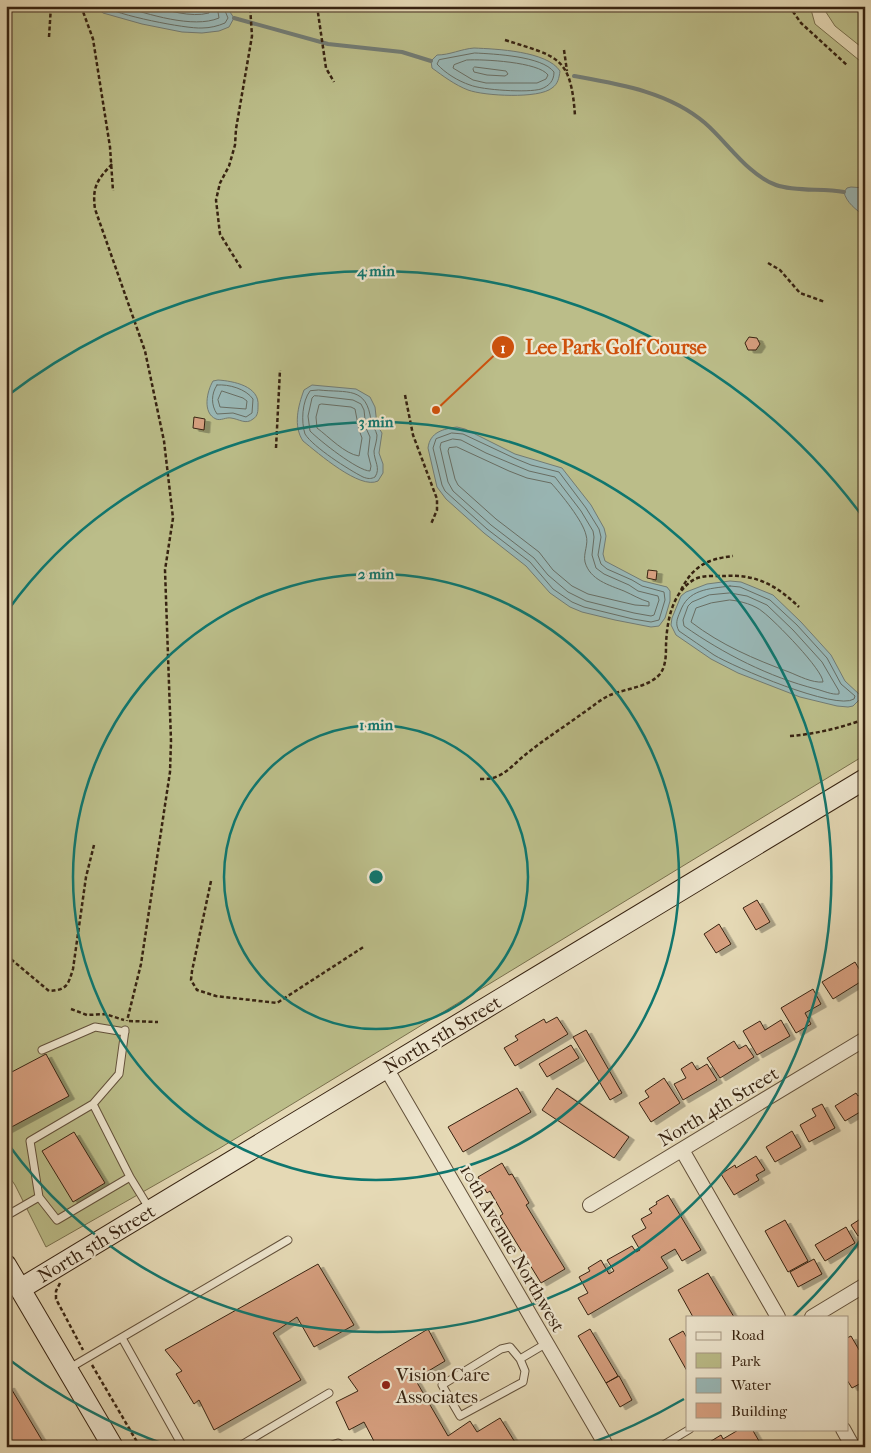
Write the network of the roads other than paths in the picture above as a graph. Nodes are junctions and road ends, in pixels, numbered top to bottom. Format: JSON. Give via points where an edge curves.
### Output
{"nodes":[{"id":1,"x":865,"y":780,"type":"edge"},
{"id":2,"x":865,"y":1039,"type":"edge"},
{"id":3,"x":42,"y":1050,"type":"dead end"},
{"id":4,"x":386,"y":1068,"type":"junction"},
{"id":5,"x":93,"y":1104,"type":"junction"},
{"id":6,"x":682,"y":1150,"type":"junction"},
{"id":7,"x":130,"y":1177,"type":"junction"},
{"id":8,"x":39,"y":1196,"type":"junction"},
{"id":9,"x":590,"y":1205,"type":"dead end"},
{"id":10,"x":150,"y":1210,"type":"junction"},
{"id":11,"x":6,"y":1216,"type":"edge"},
{"id":12,"x":288,"y":1240,"type":"dead end"},
{"id":13,"x":6,"y":1265,"type":"edge"},
{"id":14,"x":865,"y":1285,"type":"edge"},
{"id":15,"x":20,"y":1289,"type":"junction"},
{"id":16,"x":777,"y":1316,"type":"edge"},
{"id":17,"x":814,"y":1316,"type":"edge"},
{"id":18,"x":122,"y":1338,"type":"junction"},
{"id":19,"x":547,"y":1343,"type":"junction"},
{"id":20,"x":520,"y":1359,"type":"junction"},
{"id":21,"x":68,"y":1369,"type":"junction"},
{"id":22,"x":329,"y":1393,"type":"dead end"},
{"id":23,"x":688,"y":1430,"type":"edge"},
{"id":24,"x":844,"y":1430,"type":"edge"},
{"id":25,"x":602,"y":1445,"type":"edge"},
{"id":26,"x":113,"y":1447,"type":"edge"},
{"id":27,"x":183,"y":1447,"type":"edge"},
{"id":28,"x":238,"y":1447,"type":"edge"},
{"id":29,"x":326,"y":1447,"type":"edge"},
{"id":30,"x":345,"y":1447,"type":"edge"},
{"id":31,"x":660,"y":1447,"type":"edge"},
{"id":32,"x":853,"y":1447,"type":"edge"}],
"edges":[{"from":1,"to":4,"type":"street","name":"North 5th Street"},
{"from":2,"to":6,"type":"street","name":"North 4th Street"},
{"from":3,"to":5,"type":"lane","via":[[95,1027],[125,1031],[119,1074]]},
{"from":4,"to":10,"type":"street","name":"North 5th Street"},
{"from":4,"to":19,"type":"street","name":"10th Avenue Northwest"},
{"from":5,"to":7,"type":"lane"},
{"from":5,"to":8,"type":"lane","via":[[30,1141]]},
{"from":6,"to":9,"type":"street","name":"North 4th Street"},
{"from":6,"to":16,"type":"street"},
{"from":7,"to":8,"type":"lane","via":[[57,1220]]},
{"from":7,"to":10,"type":"lane"},
{"from":8,"to":11,"type":"lane"},
{"from":10,"to":15,"type":"street","name":"North 5th Street"},
{"from":12,"to":18,"type":"lane"},
{"from":13,"to":15,"type":"street"},
{"from":14,"to":17,"type":"street"},
{"from":15,"to":21,"type":"street"},
{"from":18,"to":21,"type":"lane"},
{"from":18,"to":27,"type":"lane"},
{"from":19,"to":20,"type":"lane"},
{"from":19,"to":25,"type":"street","name":"10th Avenue Northwest"},
{"from":20,"to":20,"type":"lane","via":[[510,1347],[442,1385],[460,1416],[522,1382],[525,1371]]},
{"from":21,"to":26,"type":"street"},
{"from":22,"to":28,"type":"lane"},
{"from":23,"to":31,"type":"lane"},
{"from":24,"to":32,"type":"street"},
{"from":29,"to":30,"type":"lane","via":[[338,1443]]}]}
